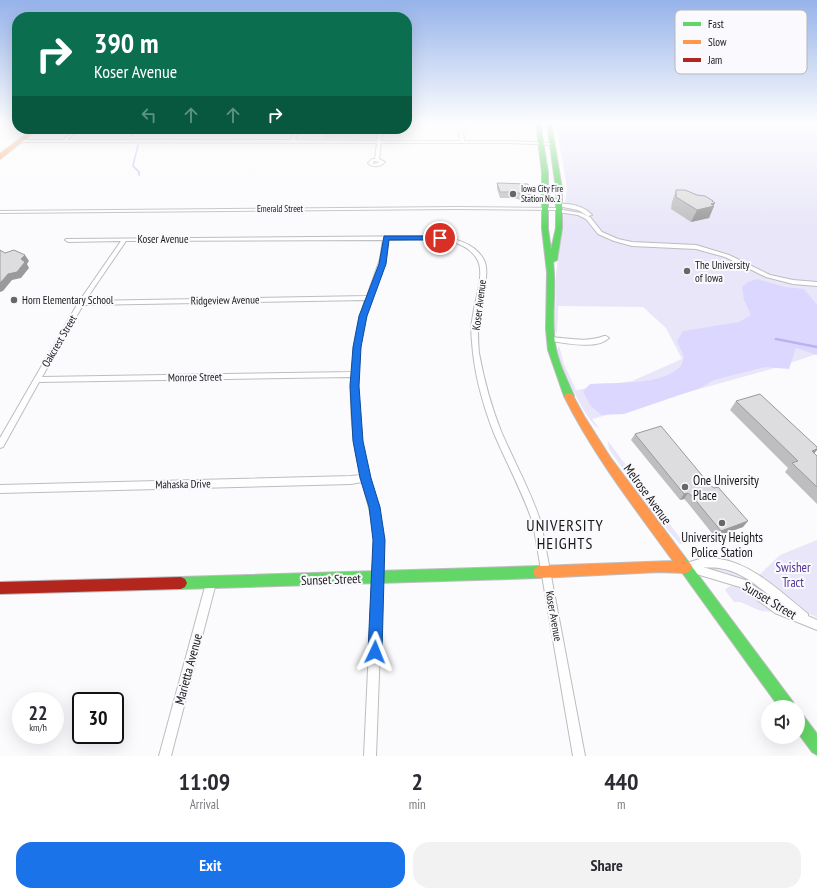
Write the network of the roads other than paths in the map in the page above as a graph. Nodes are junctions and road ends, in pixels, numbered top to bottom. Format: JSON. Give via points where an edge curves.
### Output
{"nodes":[{"id":1,"x":543,"y":157,"type":"edge"},
{"id":2,"x":555,"y":157,"type":"edge"},
{"id":3,"x":546,"y":208,"type":"junction"},
{"id":4,"x":560,"y":208,"type":"junction"},
{"id":5,"x":0,"y":212,"type":"edge"},
{"id":6,"x":386,"y":238,"type":"junction"},
{"id":7,"x":68,"y":240,"type":"dead end"},
{"id":8,"x":124,"y":240,"type":"junction"},
{"id":9,"x":551,"y":272,"type":"junction"},
{"id":10,"x":817,"y":284,"type":"edge"},
{"id":11,"x":369,"y":298,"type":"junction"},
{"id":12,"x":81,"y":303,"type":"junction"},
{"id":13,"x":606,"y":338,"type":"dead end"},
{"id":14,"x":550,"y":339,"type":"junction"},
{"id":15,"x":355,"y":374,"type":"junction"},
{"id":16,"x":36,"y":380,"type":"junction"},
{"id":17,"x":0,"y":445,"type":"edge"},
{"id":18,"x":366,"y":478,"type":"junction"},
{"id":19,"x":0,"y":489,"type":"edge"},
{"id":20,"x":686,"y":567,"type":"junction"},
{"id":21,"x":546,"y":572,"type":"junction"},
{"id":22,"x":378,"y":578,"type":"junction"},
{"id":23,"x":211,"y":583,"type":"junction"},
{"id":24,"x":0,"y":588,"type":"edge"},
{"id":25,"x":813,"y":623,"type":"edge"},
{"id":26,"x":783,"y":700,"type":"edge"},
{"id":27,"x":805,"y":730,"type":"edge"},
{"id":28,"x":817,"y":746,"type":"edge"},
{"id":29,"x":165,"y":756,"type":"edge"},
{"id":30,"x":370,"y":756,"type":"edge"},
{"id":31,"x":579,"y":756,"type":"edge"}],
"edges":[{"from":1,"to":3,"type":"main road","name":"Melrose Avenue"},
{"from":2,"to":4,"type":"main road","name":"Melrose Avenue"},
{"from":3,"to":4,"type":"street","name":"Emerald Street"},
{"from":3,"to":5,"type":"street","name":"Emerald Street"},
{"from":3,"to":9,"type":"main road","name":"Melrose Avenue","via":[[545,229]]},
{"from":4,"to":9,"type":"main road","name":"Melrose Avenue"},
{"from":4,"to":10,"type":"street","name":"Emerald Street","via":[[592,221],[600,233],[616,240],[632,244],[701,248],[727,256],[768,276]]},
{"from":6,"to":8,"type":"street","name":"Koser Avenue"},
{"from":6,"to":11,"type":"street","via":[[382,264]]},
{"from":6,"to":21,"type":"street","name":"Koser Avenue","via":[[448,239],[470,248],[481,258],[484,268],[475,332],[478,368],[492,417],[532,505]]},
{"from":7,"to":8,"type":"street","name":"Koser Avenue"},
{"from":8,"to":12,"type":"street","name":"Oakcrest Street"},
{"from":9,"to":14,"type":"main road","name":"Melrose Avenue"},
{"from":11,"to":12,"type":"street","name":"Ridgeview Avenue"},
{"from":11,"to":15,"type":"street","via":[[360,330]]},
{"from":12,"to":16,"type":"street","name":"Oakcrest Street"},
{"from":13,"to":14,"type":"street","via":[[597,341]]},
{"from":14,"to":20,"type":"main road","name":"Melrose Avenue","via":[[563,382],[585,426]]},
{"from":15,"to":16,"type":"street","name":"Monroe Street"},
{"from":15,"to":18,"type":"street","via":[[356,425]]},
{"from":16,"to":17,"type":"street","name":"Oakcrest Street"},
{"from":18,"to":19,"type":"street","name":"Mahaska Drive"},
{"from":18,"to":22,"type":"street","via":[[378,523]]},
{"from":20,"to":21,"type":"main road","name":"Sunset Street"},
{"from":20,"to":25,"type":"street","name":"Sunset Street","via":[[742,583],[779,609]]},
{"from":20,"to":26,"type":"main road","name":"Melrose Avenue"},
{"from":21,"to":22,"type":"main road","name":"Sunset Street"},
{"from":21,"to":31,"type":"street","name":"Koser Avenue"},
{"from":22,"to":23,"type":"main road","name":"Sunset Street"},
{"from":22,"to":30,"type":"street"},
{"from":23,"to":24,"type":"main road","name":"Sunset Street"},
{"from":23,"to":29,"type":"street","name":"Marietta Avenue"},
{"from":27,"to":28,"type":"main road"}]}
